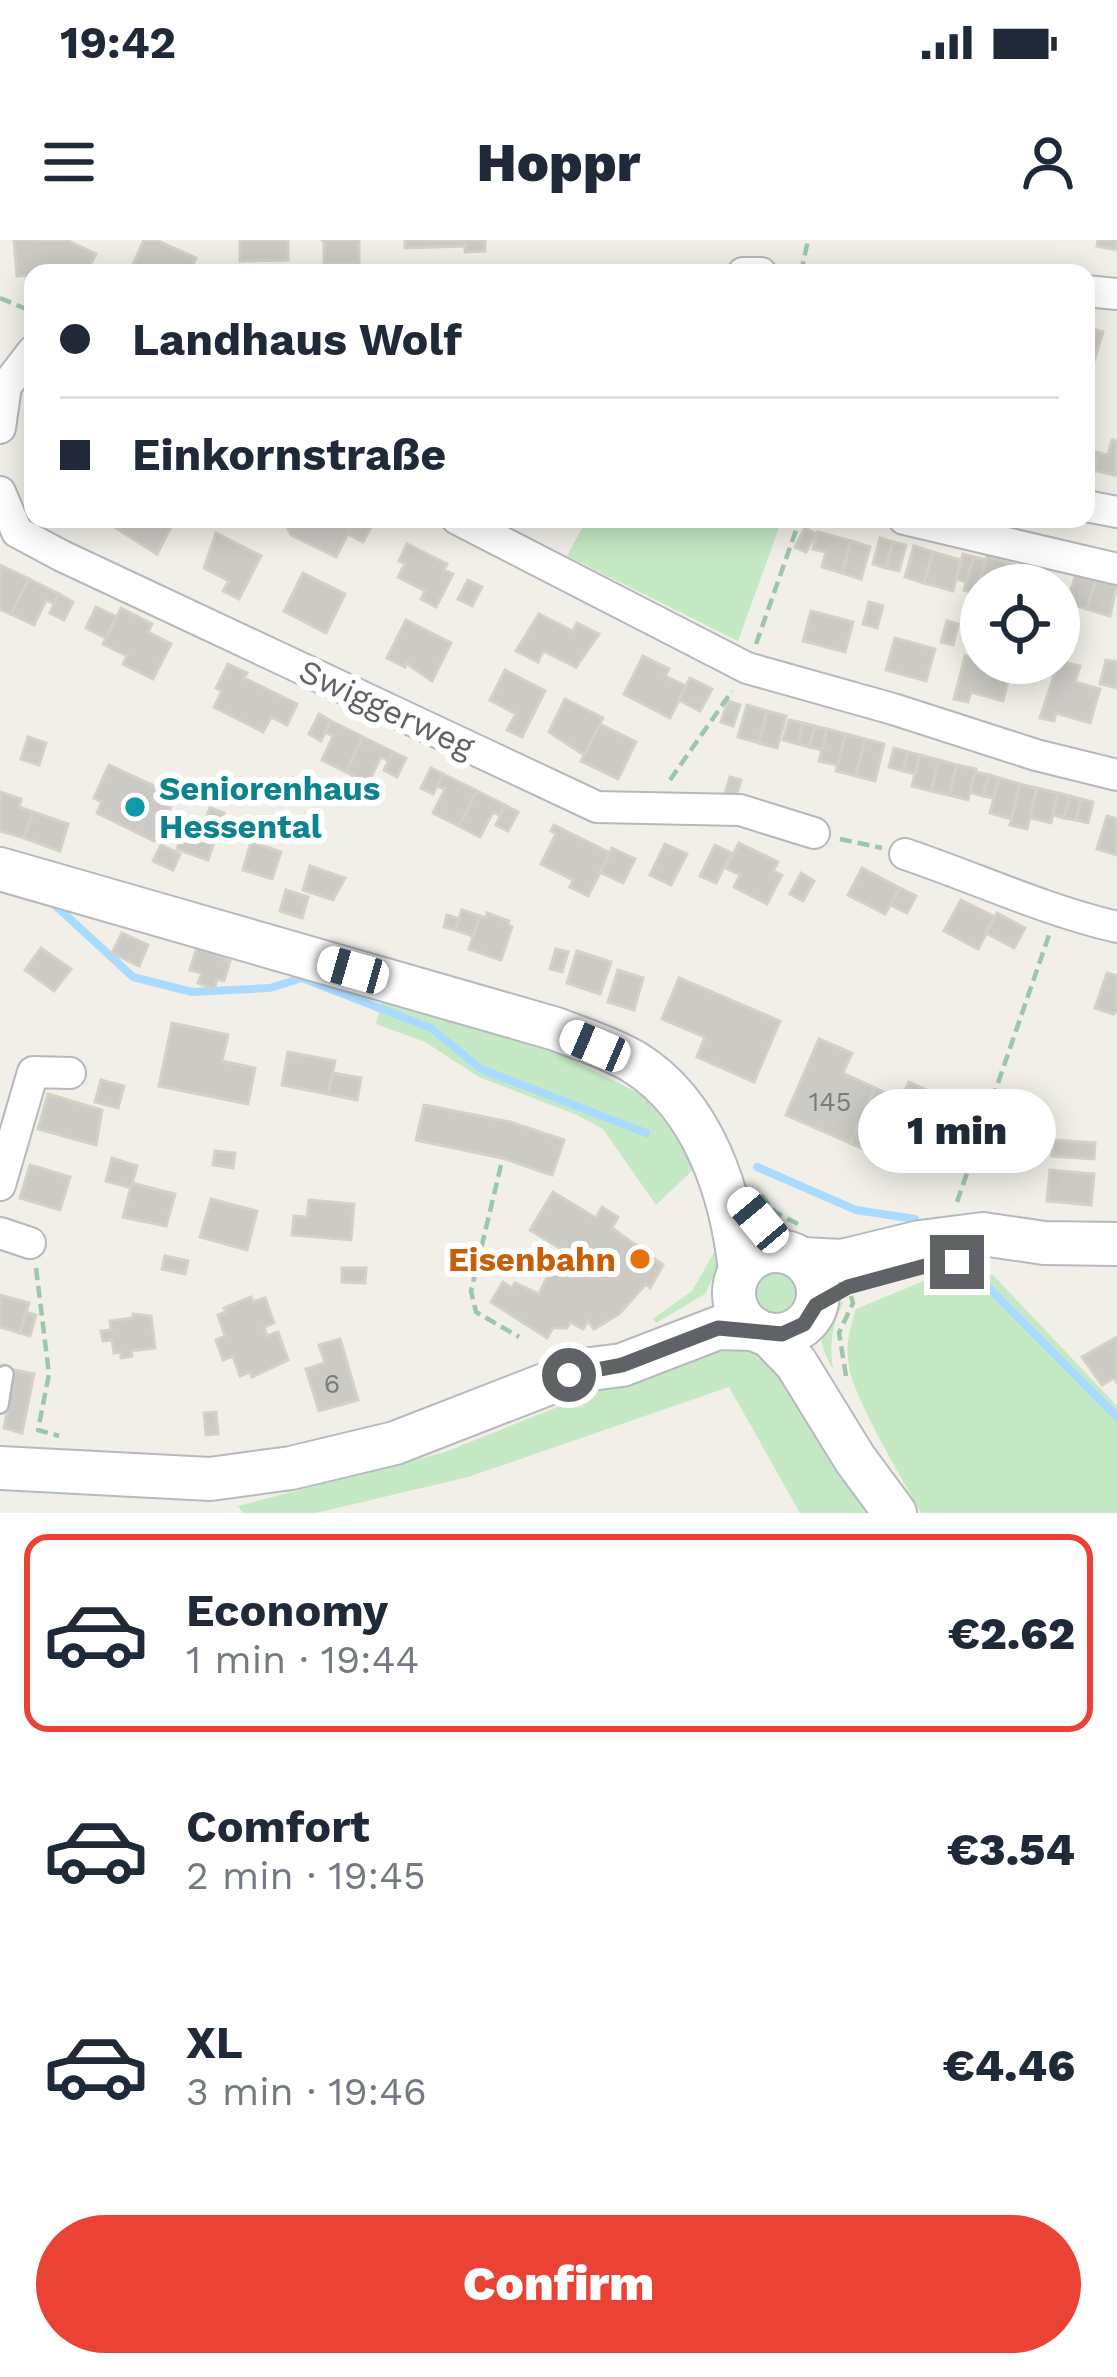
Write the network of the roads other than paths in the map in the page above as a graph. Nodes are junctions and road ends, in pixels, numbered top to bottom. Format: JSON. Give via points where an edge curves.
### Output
{"nodes":[{"id":1,"x":24,"y":363,"type":"edge"},
{"id":2,"x":0,"y":428,"type":"edge"},
{"id":3,"x":0,"y":492,"type":"edge"},
{"id":4,"x":475,"y":528,"type":"edge"},
{"id":5,"x":942,"y":528,"type":"edge"},
{"id":6,"x":1117,"y":569,"type":"edge"},
{"id":7,"x":1117,"y":775,"type":"edge"},
{"id":8,"x":814,"y":833,"type":"road end"},
{"id":9,"x":905,"y":854,"type":"road end"},
{"id":10,"x":0,"y":869,"type":"edge"},
{"id":11,"x":1117,"y":927,"type":"edge"},
{"id":12,"x":70,"y":1073,"type":"dead end"},
{"id":13,"x":720,"y":1174,"type":"junction"},
{"id":14,"x":0,"y":1185,"type":"edge"},
{"id":15,"x":0,"y":1233,"type":"edge"},
{"id":16,"x":30,"y":1243,"type":"road end"},
{"id":17,"x":1044,"y":1243,"type":"junction"},
{"id":18,"x":1117,"y":1244,"type":"edge"},
{"id":19,"x":798,"y":1247,"type":"junction"},
{"id":20,"x":737,"y":1277,"type":"junction"},
{"id":21,"x":826,"y":1306,"type":"junction"},
{"id":22,"x":762,"y":1332,"type":"junction"},
{"id":23,"x":583,"y":1370,"type":"junction"},
{"id":24,"x":5,"y":1374,"type":"dead end"},
{"id":25,"x":0,"y":1405,"type":"edge"},
{"id":26,"x":0,"y":1468,"type":"edge"},
{"id":27,"x":891,"y":1506,"type":"edge"}],
"edges":[{"from":1,"to":2,"type":"street","via":[[6,386]]},
{"from":3,"to":8,"type":"street","name":"Swiggerweg","via":[[16,532],[597,807],[740,810]]},
{"from":4,"to":7,"type":"street","via":[[747,668]]},
{"from":5,"to":6,"type":"street"},
{"from":9,"to":11,"type":"street","via":[[1056,913]]},
{"from":10,"to":13,"type":"main road","via":[[576,1037],[634,1062],[675,1098]]},
{"from":12,"to":14,"type":"street","via":[[33,1072]]},
{"from":13,"to":19,"type":"main road"},
{"from":13,"to":20,"type":"main road"},
{"from":15,"to":16,"type":"street"},
{"from":17,"to":18,"type":"main road"},
{"from":17,"to":19,"type":"main road","via":[[983,1234],[842,1261]]},
{"from":17,"to":21,"type":"main road","via":[[848,1287]]},
{"from":19,"to":20,"type":"main road","via":[[758,1254]]},
{"from":19,"to":21,"type":"main road"},
{"from":20,"to":22,"type":"main road","via":[[737,1309]]},
{"from":20,"to":23,"type":"main road","via":[[709,1304]]},
{"from":21,"to":22,"type":"main road","via":[[795,1330]]},
{"from":21,"to":27,"type":"main road","via":[[818,1355],[871,1450]]},
{"from":22,"to":23,"type":"main road","via":[[718,1328],[622,1365]]},
{"from":22,"to":27,"type":"main road","via":[[796,1363]]},
{"from":23,"to":26,"type":"main road","via":[[395,1443],[291,1468],[210,1480]]},
{"from":24,"to":25,"type":"lane"}]}
